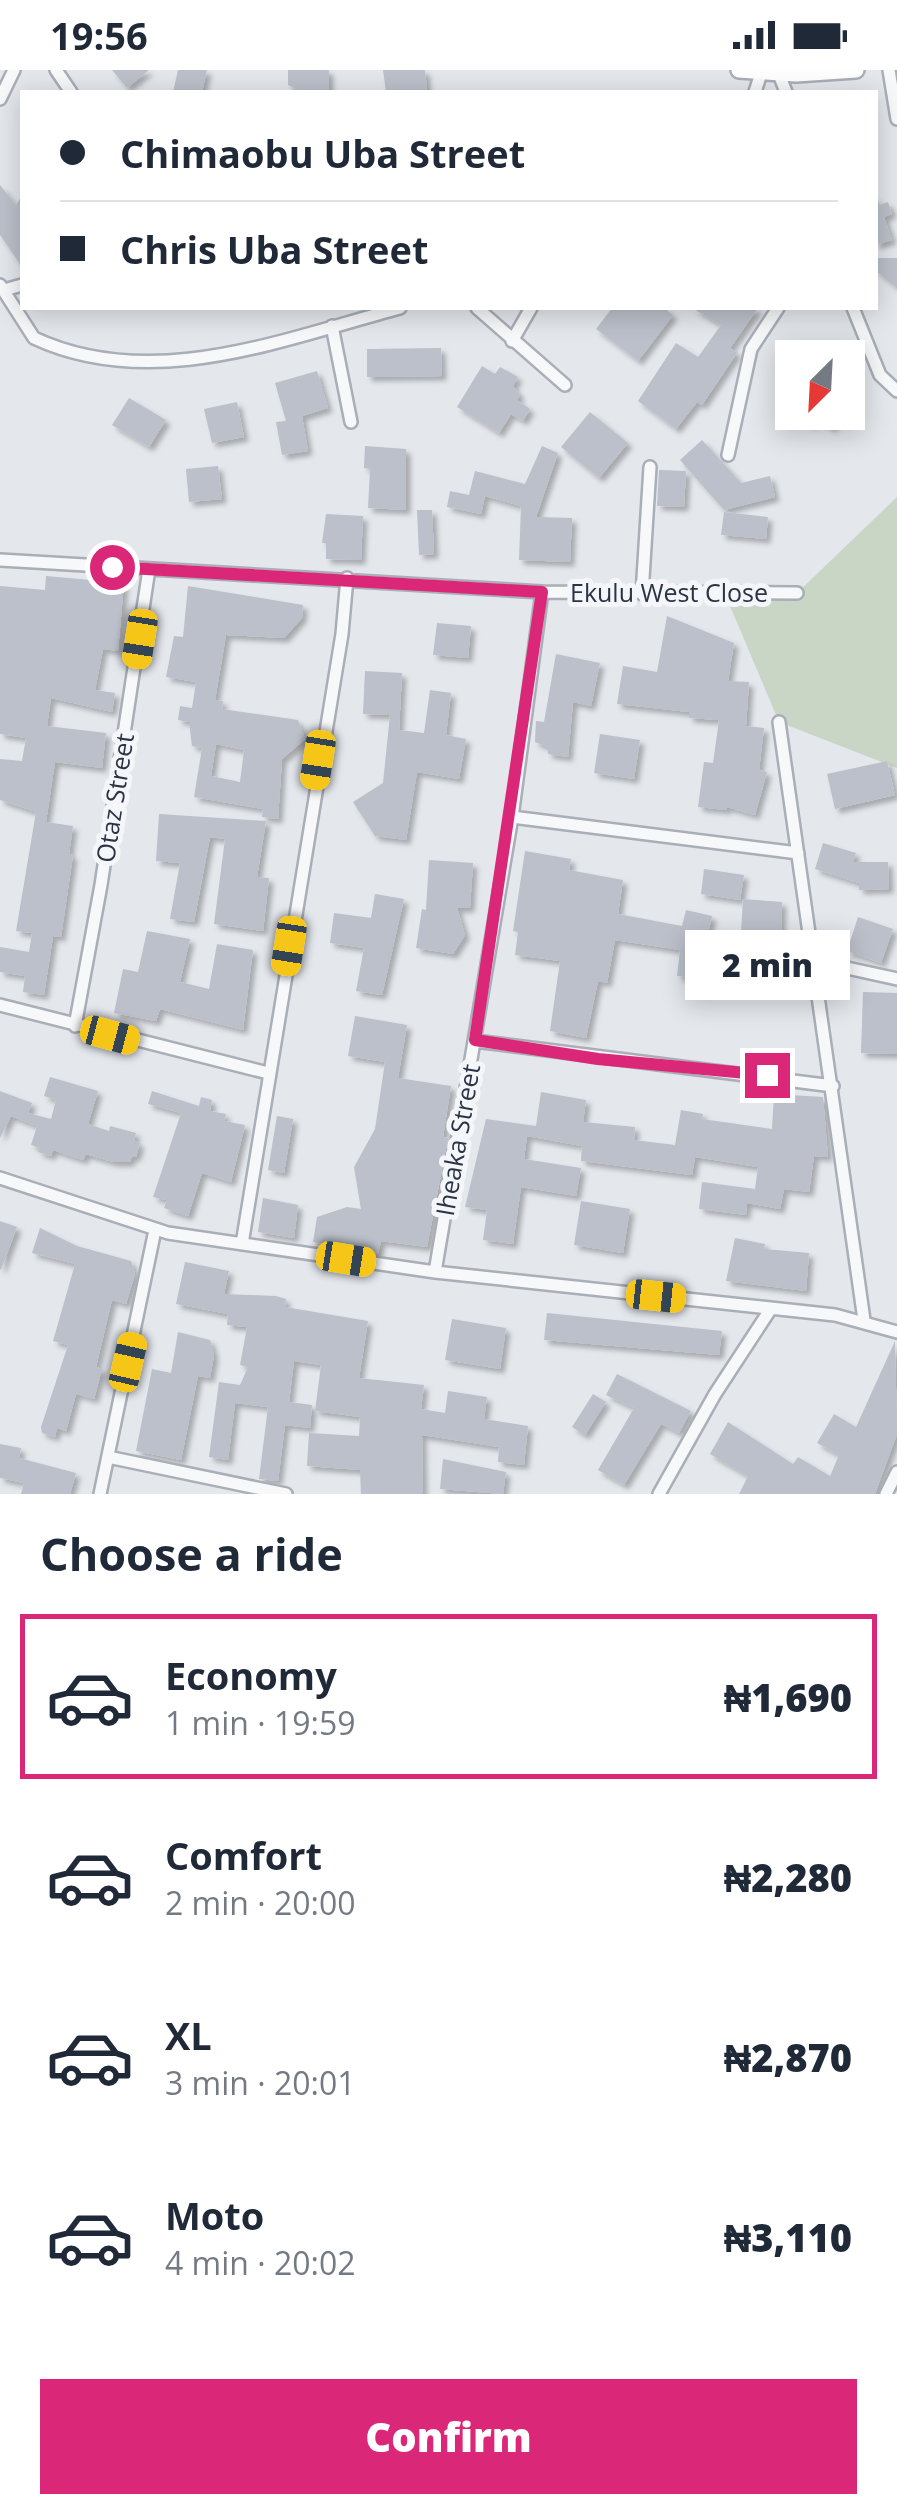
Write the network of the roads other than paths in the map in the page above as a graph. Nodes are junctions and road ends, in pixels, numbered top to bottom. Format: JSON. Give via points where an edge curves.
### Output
{"nodes":[{"id":1,"x":14,"y":70,"type":"edge"},
{"id":2,"x":739,"y":70,"type":"edge"},
{"id":3,"x":856,"y":70,"type":"edge"},
{"id":4,"x":889,"y":70,"type":"edge"},
{"id":5,"x":768,"y":73,"type":"edge"},
{"id":6,"x":0,"y":99,"type":"edge"},
{"id":7,"x":897,"y":119,"type":"edge"},
{"id":8,"x":2,"y":288,"type":"edge"},
{"id":9,"x":392,"y":310,"type":"edge"},
{"id":10,"x":479,"y":310,"type":"edge"},
{"id":11,"x":531,"y":310,"type":"edge"},
{"id":12,"x":777,"y":310,"type":"edge"},
{"id":13,"x":853,"y":310,"type":"edge"},
{"id":14,"x":332,"y":326,"type":"junction"},
{"id":15,"x":512,"y":341,"type":"junction"},
{"id":16,"x":565,"y":385,"type":"dead end"},
{"id":17,"x":897,"y":391,"type":"edge"},
{"id":18,"x":351,"y":422,"type":"dead end"},
{"id":19,"x":728,"y":455,"type":"dead end"},
{"id":20,"x":650,"y":467,"type":"dead end"},
{"id":21,"x":0,"y":560,"type":"edge"},
{"id":22,"x":148,"y":570,"type":"junction"},
{"id":23,"x":347,"y":578,"type":"junction"},
{"id":24,"x":542,"y":592,"type":"junction"},
{"id":25,"x":642,"y":594,"type":"junction"},
{"id":26,"x":797,"y":594,"type":"dead end"},
{"id":27,"x":779,"y":722,"type":"dead end"},
{"id":28,"x":512,"y":816,"type":"junction"},
{"id":29,"x":798,"y":853,"type":"junction"},
{"id":30,"x":815,"y":960,"type":"junction"},
{"id":31,"x":897,"y":979,"type":"edge"},
{"id":32,"x":0,"y":1006,"type":"edge"},
{"id":33,"x":75,"y":1026,"type":"junction"},
{"id":34,"x":475,"y":1040,"type":"junction"},
{"id":35,"x":268,"y":1073,"type":"junction"},
{"id":36,"x":833,"y":1086,"type":"junction"},
{"id":37,"x":0,"y":1178,"type":"edge"},
{"id":38,"x":155,"y":1230,"type":"junction"},
{"id":39,"x":242,"y":1244,"type":"junction"},
{"id":40,"x":434,"y":1272,"type":"junction"},
{"id":41,"x":770,"y":1310,"type":"junction"},
{"id":42,"x":864,"y":1320,"type":"junction"},
{"id":43,"x":897,"y":1332,"type":"edge"},
{"id":44,"x":108,"y":1457,"type":"junction"},
{"id":45,"x":897,"y":1472,"type":"edge"},
{"id":46,"x":100,"y":1494,"type":"edge"},
{"id":47,"x":286,"y":1494,"type":"edge"},
{"id":48,"x":660,"y":1494,"type":"edge"},
{"id":49,"x":886,"y":1494,"type":"edge"}],
"edges":[{"from":1,"to":6,"type":"street"},
{"from":2,"to":5,"type":"street"},
{"from":3,"to":5,"type":"street"},
{"from":4,"to":7,"type":"street"},
{"from":8,"to":14,"type":"street","via":[[34,338],[144,364]]},
{"from":9,"to":14,"type":"street"},
{"from":10,"to":15,"type":"street"},
{"from":11,"to":15,"type":"street"},
{"from":12,"to":19,"type":"street","via":[[751,349]]},
{"from":13,"to":17,"type":"street","via":[[880,375]]},
{"from":14,"to":18,"type":"street"},
{"from":15,"to":16,"type":"street"},
{"from":20,"to":25,"type":"street"},
{"from":21,"to":22,"type":"street","name":"Ekulu West Close"},
{"from":22,"to":23,"type":"street","name":"Ekulu West Close"},
{"from":22,"to":33,"type":"street","name":"Otaz Street"},
{"from":23,"to":24,"type":"street","name":"Ekulu West Close"},
{"from":23,"to":35,"type":"street"},
{"from":24,"to":25,"type":"street","name":"Ekulu West Close"},
{"from":24,"to":28,"type":"street","name":"Iheaka Street"},
{"from":25,"to":26,"type":"street","name":"Ekulu West Close"},
{"from":27,"to":29,"type":"street"},
{"from":28,"to":29,"type":"street"},
{"from":28,"to":34,"type":"street","name":"Iheaka Street"},
{"from":29,"to":30,"type":"street"},
{"from":30,"to":31,"type":"street"},
{"from":30,"to":36,"type":"street"},
{"from":32,"to":33,"type":"street"},
{"from":33,"to":35,"type":"street"},
{"from":34,"to":36,"type":"street"},
{"from":34,"to":40,"type":"street","name":"Iheaka Street"},
{"from":35,"to":39,"type":"street"},
{"from":36,"to":42,"type":"street"},
{"from":37,"to":38,"type":"street"},
{"from":38,"to":39,"type":"street"},
{"from":38,"to":44,"type":"street"},
{"from":39,"to":40,"type":"street"},
{"from":40,"to":41,"type":"street"},
{"from":41,"to":42,"type":"street"},
{"from":41,"to":48,"type":"street"},
{"from":42,"to":43,"type":"street"},
{"from":44,"to":46,"type":"street"},
{"from":44,"to":47,"type":"street"},
{"from":45,"to":49,"type":"street"}]}
